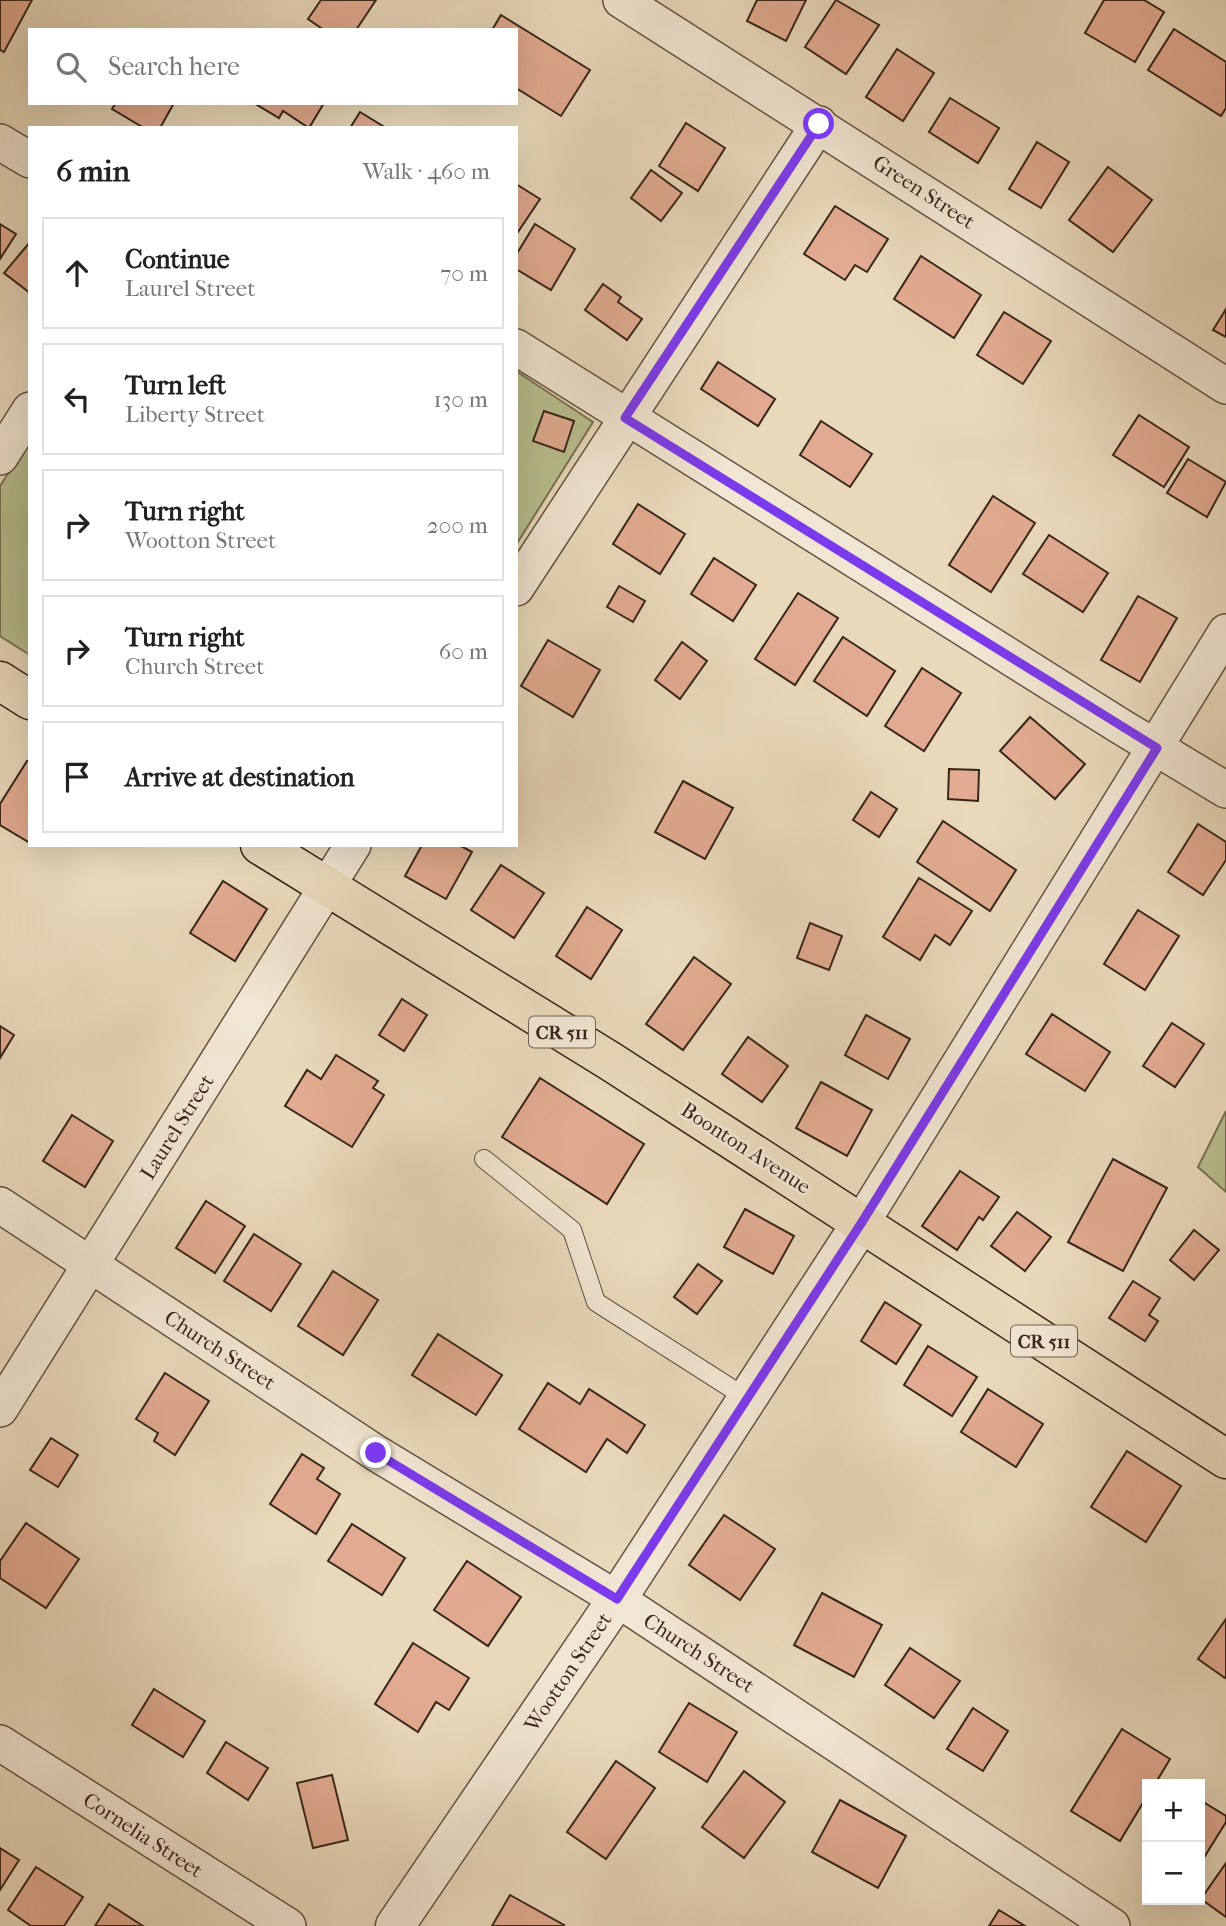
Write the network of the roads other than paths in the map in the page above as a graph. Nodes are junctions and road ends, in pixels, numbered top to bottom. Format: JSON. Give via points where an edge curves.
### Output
{"nodes":[{"id":1,"x":621,"y":0,"type":"edge"},
{"id":2,"x":819,"y":124,"type":"junction"},
{"id":3,"x":0,"y":142,"type":"edge"},
{"id":4,"x":28,"y":159,"type":"edge"},
{"id":5,"x":518,"y":348,"type":"edge"},
{"id":6,"x":1226,"y":386,"type":"edge"},
{"id":7,"x":28,"y":413,"type":"edge"},
{"id":8,"x":625,"y":418,"type":"junction"},
{"id":9,"x":0,"y":457,"type":"edge"},
{"id":10,"x":518,"y":585,"type":"edge"},
{"id":11,"x":1226,"y":632,"type":"edge"},
{"id":12,"x":0,"y":681,"type":"edge"},
{"id":13,"x":28,"y":699,"type":"edge"},
{"id":14,"x":1157,"y":748,"type":"junction"},
{"id":15,"x":1226,"y":790,"type":"edge"},
{"id":16,"x":263,"y":847,"type":"edge"},
{"id":17,"x":353,"y":847,"type":"edge"},
{"id":18,"x":327,"y":887,"type":"junction"},
{"id":19,"x":484,"y":1159,"type":"dead end"},
{"id":20,"x":0,"y":1205,"type":"edge"},
{"id":21,"x":862,"y":1222,"type":"junction"},
{"id":22,"x":91,"y":1265,"type":"junction"},
{"id":23,"x":748,"y":1399,"type":"junction"},
{"id":24,"x":0,"y":1409,"type":"edge"},
{"id":25,"x":1226,"y":1459,"type":"edge"},
{"id":26,"x":617,"y":1599,"type":"junction"},
{"id":27,"x":0,"y":1743,"type":"edge"},
{"id":28,"x":288,"y":1926,"type":"edge"},
{"id":29,"x":395,"y":1926,"type":"edge"},
{"id":30,"x":1112,"y":1926,"type":"edge"}],
"edges":[{"from":1,"to":2,"type":"street","name":"Green Street"},
{"from":2,"to":6,"type":"street","name":"Green Street"},
{"from":2,"to":8,"type":"street"},
{"from":3,"to":4,"type":"street"},
{"from":5,"to":8,"type":"street"},
{"from":7,"to":9,"type":"street"},
{"from":8,"to":10,"type":"street"},
{"from":8,"to":14,"type":"street"},
{"from":11,"to":14,"type":"street","name":"Wootton Street"},
{"from":12,"to":13,"type":"main road"},
{"from":14,"to":15,"type":"street"},
{"from":14,"to":21,"type":"street","name":"Wootton Street"},
{"from":16,"to":18,"type":"main road","name":"Boonton Avenue","number":"CR 511"},
{"from":17,"to":18,"type":"street","name":"Laurel Street"},
{"from":18,"to":21,"type":"main road","name":"Boonton Avenue","number":"CR 511"},
{"from":18,"to":22,"type":"street","name":"Laurel Street"},
{"from":19,"to":23,"type":"lane","via":[[572,1230],[596,1302]]},
{"from":20,"to":22,"type":"street","name":"Church Street"},
{"from":21,"to":23,"type":"street","name":"Wootton Street"},
{"from":21,"to":25,"type":"main road","name":"Boonton Avenue","number":"CR 511"},
{"from":22,"to":24,"type":"street","name":"Laurel Street"},
{"from":22,"to":26,"type":"street","name":"Church Street","via":[[376,1453]]},
{"from":23,"to":26,"type":"street","name":"Wootton Street"},
{"from":26,"to":29,"type":"street","name":"Wootton Street"},
{"from":26,"to":30,"type":"street","name":"Church Street"},
{"from":27,"to":28,"type":"street","name":"Cornelia Street"}]}
